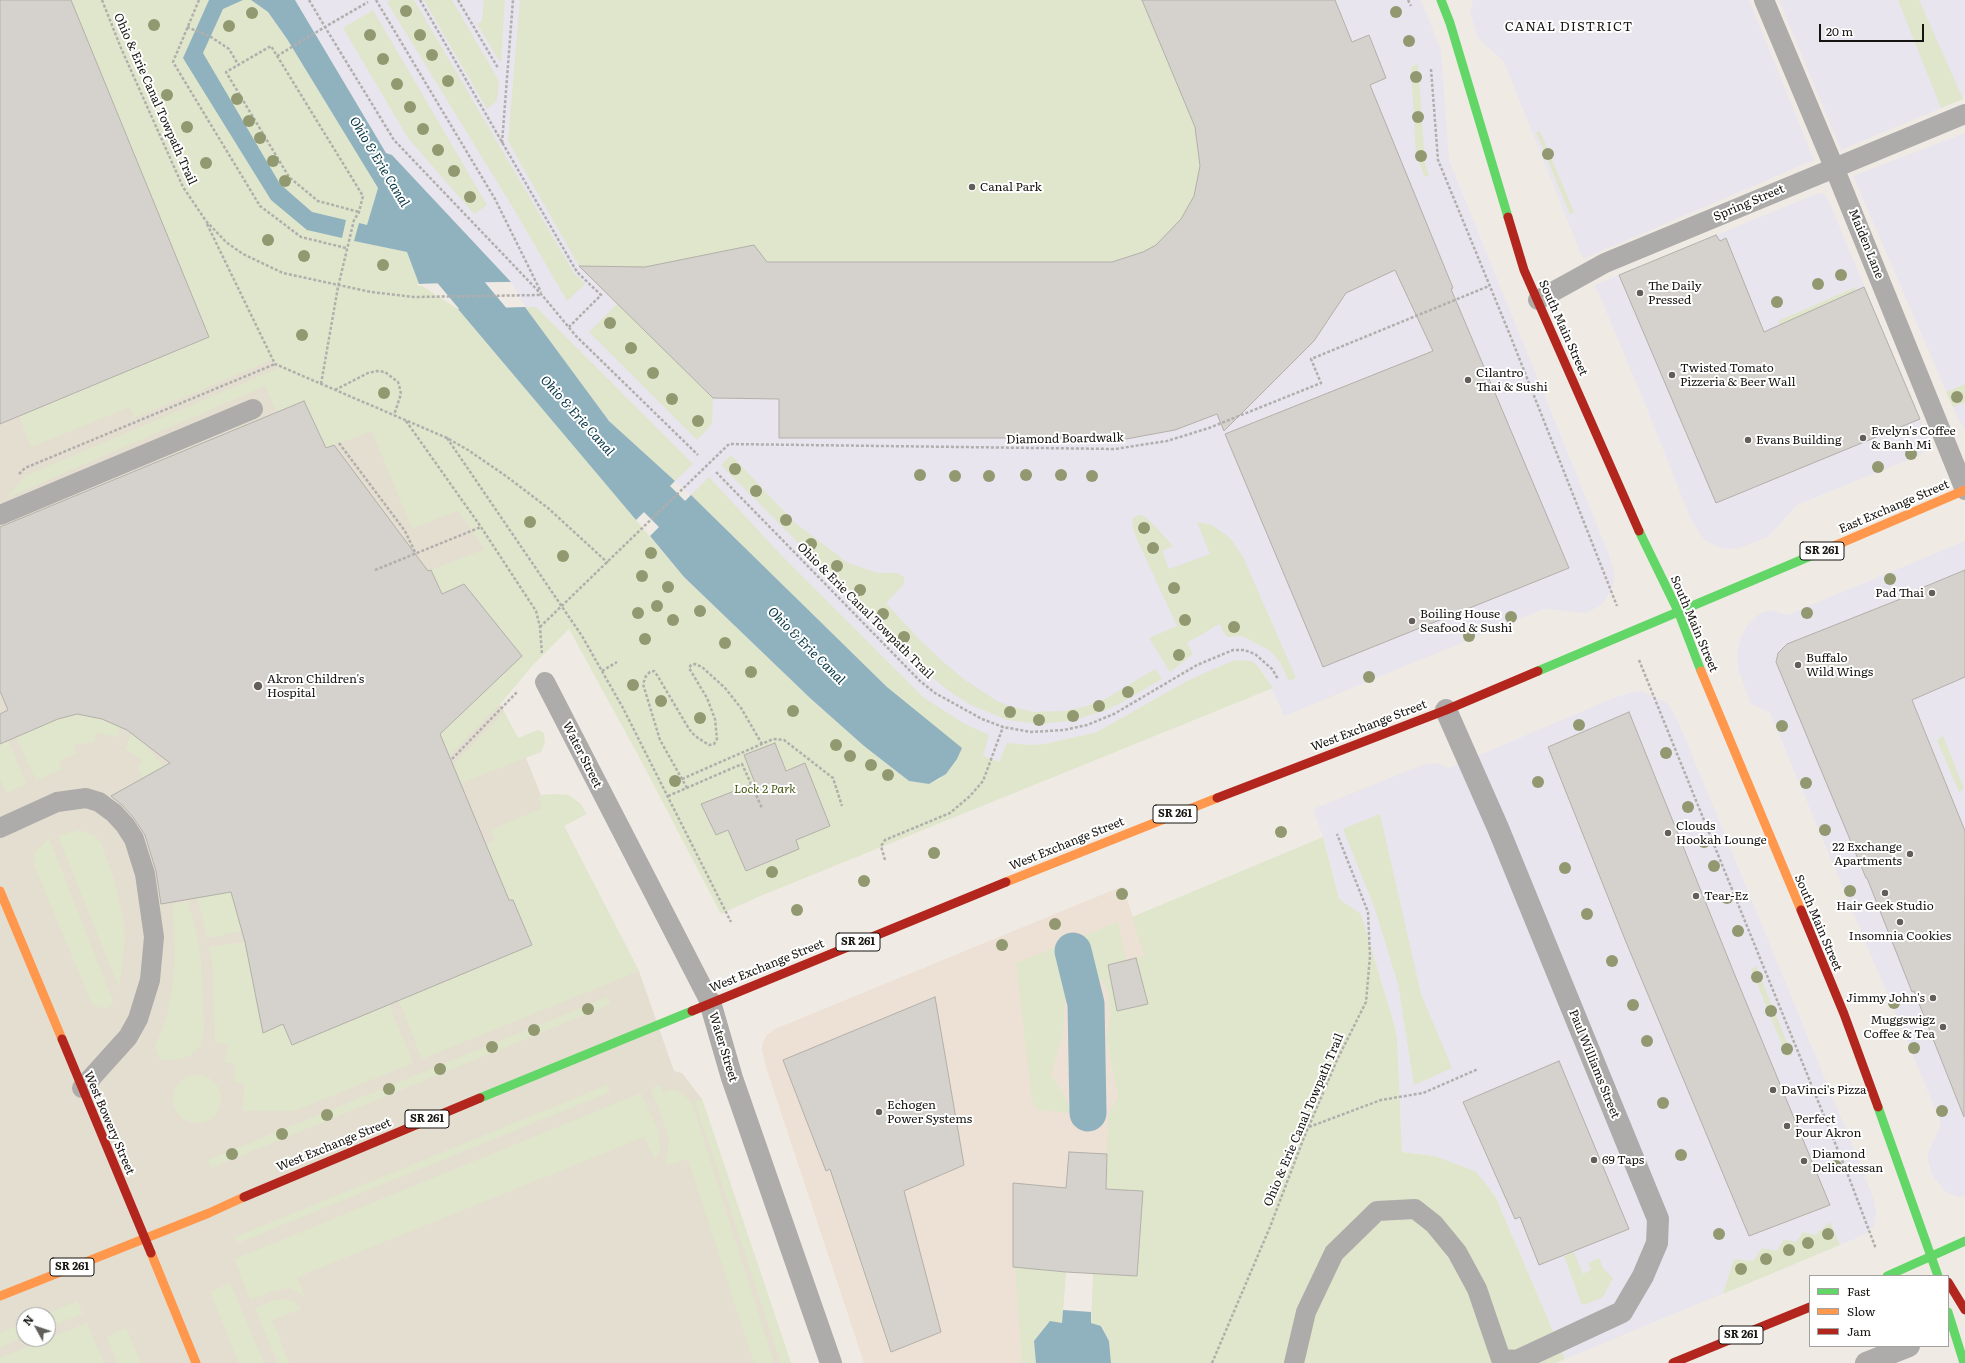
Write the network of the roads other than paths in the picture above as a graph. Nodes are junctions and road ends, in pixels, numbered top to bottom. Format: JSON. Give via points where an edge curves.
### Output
{"nodes":[{"id":1,"x":1441,"y":0,"type":"edge"},
{"id":2,"x":1764,"y":0,"type":"edge"},
{"id":3,"x":1965,"y":114,"type":"edge"},
{"id":4,"x":1834,"y":167,"type":"junction"},
{"id":5,"x":1538,"y":300,"type":"junction"},
{"id":6,"x":253,"y":409,"type":"dead end"},
{"id":7,"x":1965,"y":490,"type":"edge"},
{"id":8,"x":0,"y":515,"type":"edge"},
{"id":9,"x":1678,"y":611,"type":"junction"},
{"id":10,"x":545,"y":682,"type":"road end"},
{"id":11,"x":1446,"y":710,"type":"junction"},
{"id":12,"x":0,"y":828,"type":"edge"},
{"id":13,"x":0,"y":891,"type":"edge"},
{"id":14,"x":710,"y":1002,"type":"junction"},
{"id":15,"x":82,"y":1088,"type":"junction"},
{"id":16,"x":144,"y":1238,"type":"junction"},
{"id":17,"x":1965,"y":1241,"type":"edge"},
{"id":18,"x":1932,"y":1256,"type":"junction"},
{"id":19,"x":1889,"y":1275,"type":"edge"},
{"id":20,"x":1938,"y":1275,"type":"edge"},
{"id":21,"x":1944,"y":1275,"type":"edge"},
{"id":22,"x":1949,"y":1284,"type":"edge"},
{"id":23,"x":0,"y":1296,"type":"edge"},
{"id":24,"x":1809,"y":1307,"type":"edge"},
{"id":25,"x":1965,"y":1310,"type":"edge"},
{"id":26,"x":1950,"y":1324,"type":"edge"},
{"id":27,"x":1906,"y":1347,"type":"edge"},
{"id":28,"x":1519,"y":1360,"type":"joint"},
{"id":29,"x":196,"y":1363,"type":"edge"},
{"id":30,"x":831,"y":1363,"type":"edge"},
{"id":31,"x":1294,"y":1363,"type":"edge"},
{"id":32,"x":1673,"y":1363,"type":"edge"},
{"id":33,"x":1866,"y":1363,"type":"edge"},
{"id":34,"x":1964,"y":1363,"type":"edge"}],
"edges":[{"from":1,"to":5,"type":"main road","name":"South Main Street","via":[[1524,270]]},
{"from":2,"to":4,"type":"lane","name":"Maiden Lane"},
{"from":3,"to":4,"type":"lane","name":"Spring Street"},
{"from":4,"to":5,"type":"lane","name":"Spring Street","via":[[1605,264]]},
{"from":4,"to":7,"type":"lane","name":"Maiden Lane"},
{"from":5,"to":9,"type":"main road","name":"South Main Street","via":[[1645,545]]},
{"from":6,"to":8,"type":"lane"},
{"from":7,"to":9,"type":"main road","name":"East Exchange Street","number":"SR 261"},
{"from":9,"to":11,"type":"main road","name":"West Exchange Street","number":"SR 261"},
{"from":9,"to":18,"type":"main road","name":"South Main Street","via":[[1844,1014]]},
{"from":10,"to":14,"type":"lane","name":"Water Street"},
{"from":11,"to":14,"type":"main road","name":"West Exchange Street","number":"SR 261","via":[[1073,855]]},
{"from":11,"to":28,"type":"street","name":"Paul Williams Street","via":[[1498,828],[1658,1220],[1657,1244],[1643,1276],[1622,1312]]},
{"from":12,"to":15,"type":"lane","via":[[57,802],[86,798],[99,802],[114,813],[134,839],[145,874],[154,937],[150,980],[138,1019],[128,1037]]},
{"from":13,"to":15,"type":"main road","name":"West Bowery Street"},
{"from":14,"to":16,"type":"main road","name":"West Exchange Street","number":"SR 261"},
{"from":14,"to":30,"type":"street","name":"Water Street","via":[[732,1078]]},
{"from":15,"to":16,"type":"main road","name":"West Bowery Street"},
{"from":16,"to":23,"type":"main road","name":"West Exchange Street","number":"SR 261"},
{"from":16,"to":29,"type":"main road","name":"West Bowery Street"},
{"from":17,"to":18,"type":"main road"},
{"from":18,"to":19,"type":"main road"},
{"from":18,"to":20,"type":"main road","name":"South Main Street"},
{"from":18,"to":21,"type":"main road","name":"South Main Street"},
{"from":22,"to":25,"type":"main road"},
{"from":24,"to":32,"type":"main road","number":"SR 261"},
{"from":26,"to":34,"type":"main road"},
{"from":27,"to":33,"type":"street"},
{"from":28,"to":31,"type":"lane","via":[[1501,1359],[1477,1289],[1457,1252],[1434,1224],[1415,1209],[1378,1211],[1334,1253],[1306,1312]]}]}
